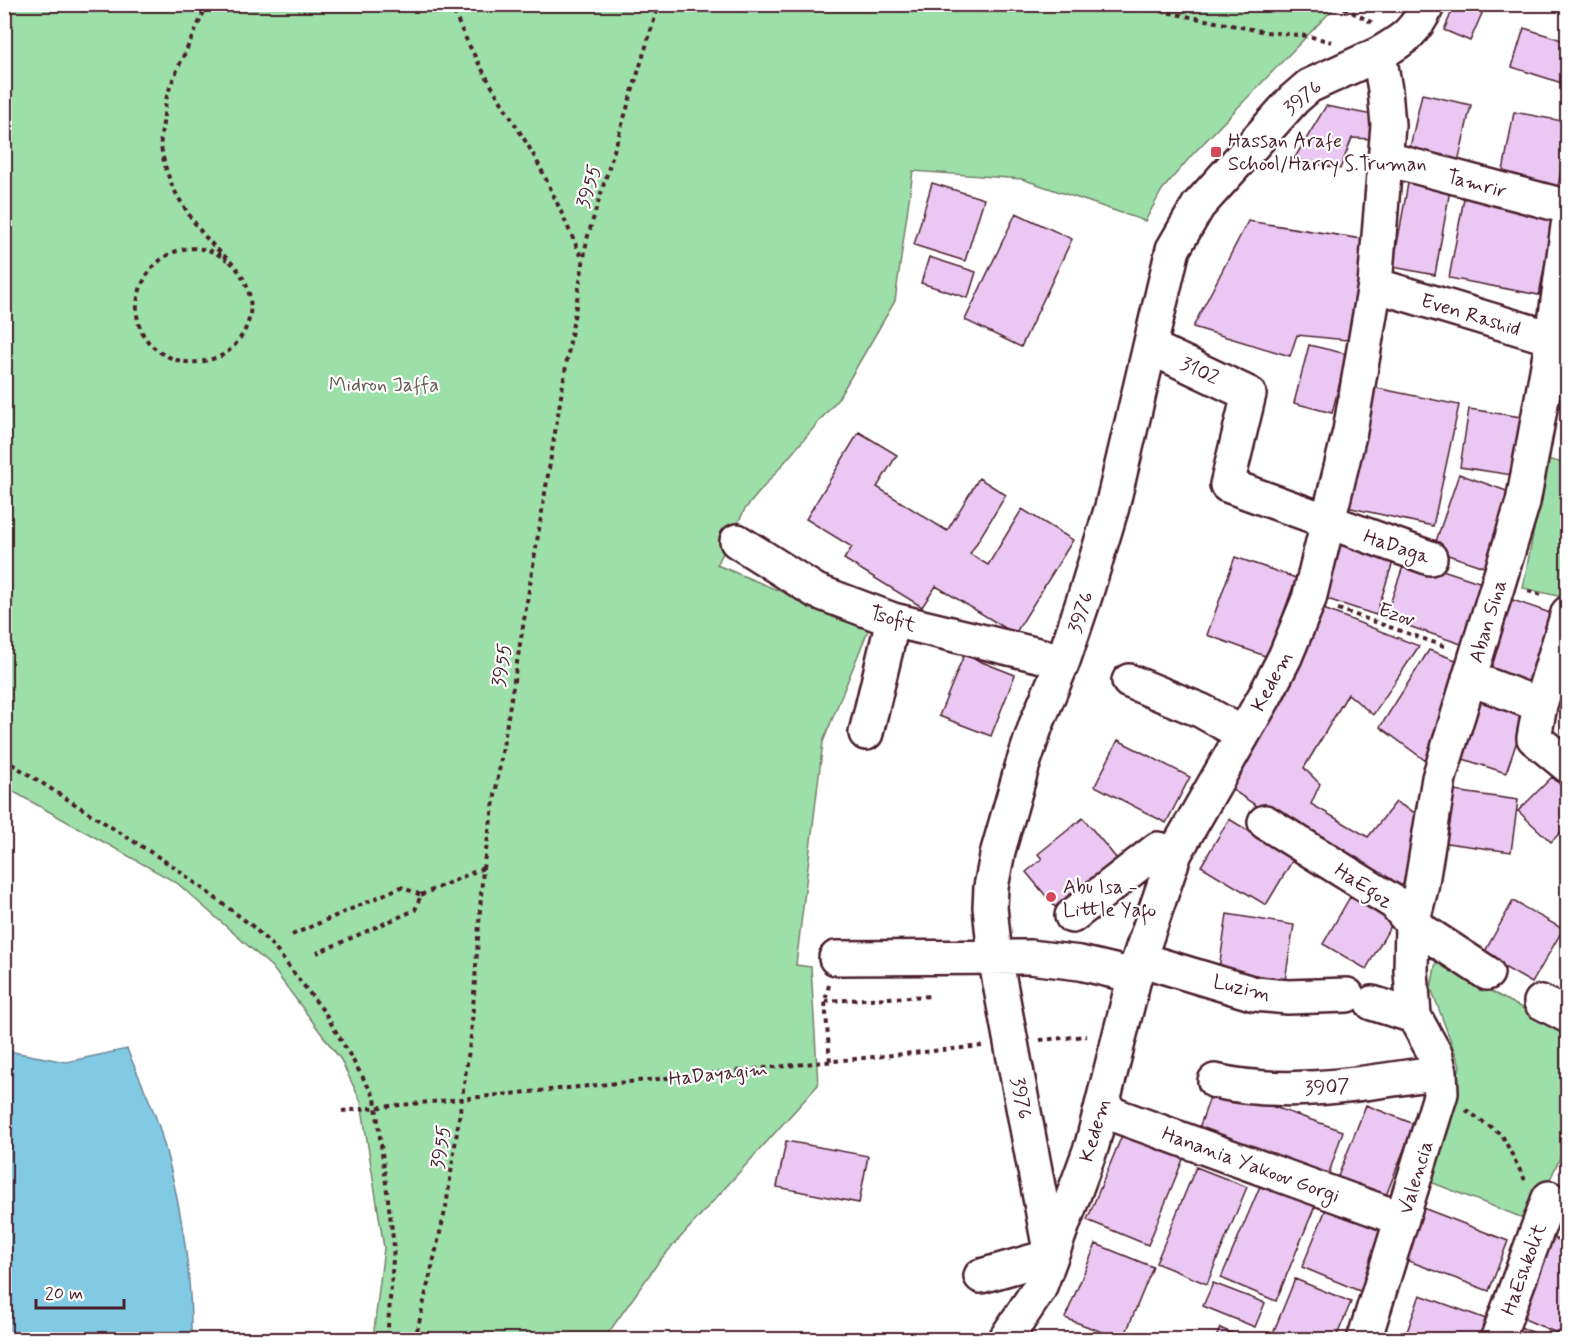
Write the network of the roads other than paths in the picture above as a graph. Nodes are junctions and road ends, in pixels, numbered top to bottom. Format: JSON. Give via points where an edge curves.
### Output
{"nodes":[{"id":1,"x":1428,"y":4,"type":"edge"},
{"id":2,"x":1379,"y":54,"type":"junction"},
{"id":3,"x":1386,"y":159,"type":"junction"},
{"id":4,"x":1568,"y":207,"type":"edge"},
{"id":5,"x":1568,"y":226,"type":"edge"},
{"id":6,"x":1375,"y":285,"type":"junction"},
{"id":7,"x":1560,"y":341,"type":"edge"},
{"id":8,"x":1150,"y":347,"type":"junction"},
{"id":9,"x":1227,"y":485,"type":"joint"},
{"id":10,"x":1328,"y":522,"type":"junction"},
{"id":11,"x":737,"y":541,"type":"dead end"},
{"id":12,"x":1431,"y":558,"type":"dead end"},
{"id":13,"x":1558,"y":605,"type":"edge"},
{"id":14,"x":893,"y":620,"type":"junction"},
{"id":15,"x":1063,"y":661,"type":"junction"},
{"id":16,"x":1473,"y":668,"type":"junction"},
{"id":17,"x":1129,"y":681,"type":"dead end"},
{"id":18,"x":1540,"y":705,"type":"junction"},
{"id":19,"x":866,"y":733,"type":"dead end"},
{"id":20,"x":1243,"y":734,"type":"junction"},
{"id":21,"x":1568,"y":766,"type":"edge"},
{"id":22,"x":1265,"y":822,"type":"dead end"},
{"id":23,"x":1175,"y":853,"type":"junction"},
{"id":24,"x":1072,"y":916,"type":"dead end"},
{"id":25,"x":1412,"y":924,"type":"junction"},
{"id":26,"x":995,"y":957,"type":"junction"},
{"id":27,"x":836,"y":958,"type":"road end"},
{"id":28,"x":1137,"y":968,"type":"junction"},
{"id":29,"x":1487,"y":973,"type":"dead end"},
{"id":30,"x":1414,"y":1016,"type":"junction"},
{"id":31,"x":1215,"y":1082,"type":"dead end"},
{"id":32,"x":1440,"y":1082,"type":"junction"},
{"id":33,"x":1101,"y":1110,"type":"junction"},
{"id":34,"x":1553,"y":1212,"type":"edge"},
{"id":35,"x":1402,"y":1219,"type":"junction"},
{"id":36,"x":1052,"y":1256,"type":"junction"},
{"id":37,"x":981,"y":1276,"type":"dead end"},
{"id":38,"x":1005,"y":1340,"type":"edge"},
{"id":39,"x":1364,"y":1340,"type":"edge"},
{"id":40,"x":1497,"y":1340,"type":"edge"}],
"edges":[{"from":1,"to":2,"type":"street","via":[[1418,25],[1399,43]]},
{"from":2,"to":3,"type":"street","name":"Kedem","via":[[1388,125]]},
{"from":2,"to":8,"type":"street","name":"3976","via":[[1309,86],[1198,206],[1173,249]]},
{"from":3,"to":4,"type":"street","name":"Tamrir"},
{"from":3,"to":6,"type":"street","name":"Kedem"},
{"from":5,"to":7,"type":"street","name":"Aban Sina"},
{"from":6,"to":7,"type":"street","name":"Even Rashid"},
{"from":6,"to":10,"type":"street","name":"Kedem","via":[[1350,431]]},
{"from":7,"to":16,"type":"street","name":"Aban Sina","via":[[1523,502]]},
{"from":8,"to":9,"type":"street","name":"3102","via":[[1249,394]]},
{"from":8,"to":15,"type":"street","name":"3976","via":[[1112,507]]},
{"from":9,"to":10,"type":"street","name":"HaDaga"},
{"from":10,"to":12,"type":"street","name":"HaDaga"},
{"from":10,"to":20,"type":"street","name":"Kedem","via":[[1309,599],[1285,657]]},
{"from":11,"to":14,"type":"street","name":"Tsofit","via":[[816,591]]},
{"from":13,"to":18,"type":"street"},
{"from":14,"to":15,"type":"street","name":"Tsofit"},
{"from":14,"to":19,"type":"street"},
{"from":15,"to":26,"type":"street","name":"3976","via":[[1026,756],[998,851],[990,907]]},
{"from":16,"to":18,"type":"street"},
{"from":16,"to":25,"type":"street","name":"Aban Sina","via":[[1439,778]]},
{"from":17,"to":20,"type":"street","via":[[1202,711]]},
{"from":18,"to":21,"type":"street","via":[[1534,738]]},
{"from":20,"to":23,"type":"street","name":"Kedem"},
{"from":22,"to":25,"type":"street","name":"HaEgoz","via":[[1395,903]]},
{"from":23,"to":24,"type":"street","via":[[1158,849]]},
{"from":23,"to":28,"type":"street","name":"Kedem"},
{"from":25,"to":29,"type":"street","name":"HaEgoz"},
{"from":25,"to":30,"type":"street","name":"Aban Sina"},
{"from":26,"to":27,"type":"street"},
{"from":26,"to":28,"type":"street","name":"Luzim"},
{"from":26,"to":36,"type":"street","name":"3976"},
{"from":28,"to":30,"type":"street","name":"Luzim","via":[[1256,994],[1360,999]]},
{"from":28,"to":33,"type":"street","name":"Kedem"},
{"from":30,"to":32,"type":"street","via":[[1435,1054]]},
{"from":31,"to":32,"type":"street","name":"3907","via":[[1291,1089]]},
{"from":32,"to":35,"type":"street","name":"Valencia"},
{"from":33,"to":35,"type":"street","name":"Hanania Yakoov Gorgi"},
{"from":33,"to":36,"type":"street","name":"Kedem"},
{"from":34,"to":40,"type":"street","name":"HaEshkolit"},
{"from":35,"to":39,"type":"street","name":"Valencia"},
{"from":36,"to":37,"type":"street"},
{"from":36,"to":38,"type":"street","name":"Kedem","via":[[1039,1289]]}]}
